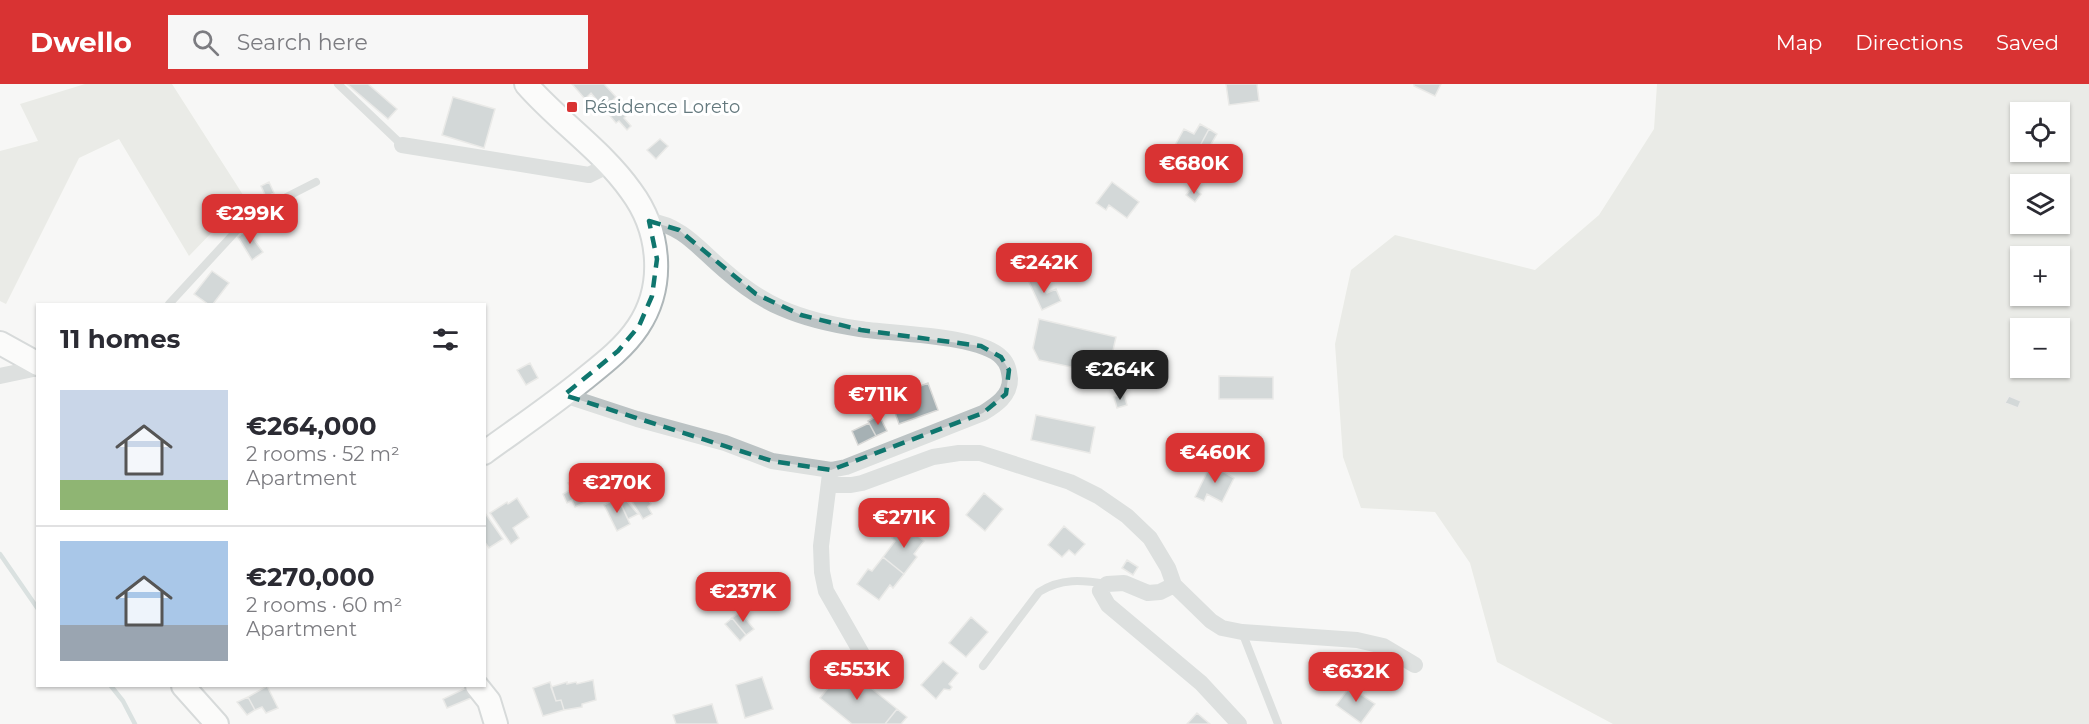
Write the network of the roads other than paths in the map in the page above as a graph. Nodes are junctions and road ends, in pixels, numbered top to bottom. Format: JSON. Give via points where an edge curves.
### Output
{"nodes":[{"id":1,"x":338,"y":84,"type":"edge"},
{"id":2,"x":526,"y":84,"type":"edge"},
{"id":3,"x":402,"y":145,"type":"joint"},
{"id":4,"x":606,"y":162,"type":"junction"},
{"id":5,"x":316,"y":182,"type":"dead end"},
{"id":6,"x":649,"y":220,"type":"junction"},
{"id":7,"x":170,"y":303,"type":"edge"},
{"id":8,"x":0,"y":343,"type":"edge"},
{"id":9,"x":36,"y":365,"type":"edge"},
{"id":10,"x":36,"y":366,"type":"edge"},
{"id":11,"x":0,"y":375,"type":"edge"},
{"id":12,"x":564,"y":395,"type":"junction"},
{"id":13,"x":486,"y":452,"type":"edge"},
{"id":14,"x":830,"y":477,"type":"junction"},
{"id":15,"x":1107,"y":584,"type":"junction"},
{"id":16,"x":1174,"y":585,"type":"junction"},
{"id":17,"x":1242,"y":632,"type":"junction"},
{"id":18,"x":1415,"y":665,"type":"dead end"},
{"id":19,"x":983,"y":666,"type":"dead end"},
{"id":20,"x":871,"y":676,"type":"dead end"},
{"id":21,"x":184,"y":687,"type":"edge"},
{"id":22,"x":478,"y":687,"type":"edge"},
{"id":23,"x":217,"y":724,"type":"edge"},
{"id":24,"x":496,"y":724,"type":"edge"},
{"id":25,"x":1239,"y":724,"type":"edge"},
{"id":26,"x":1278,"y":724,"type":"edge"}],
"edges":[{"from":1,"to":3,"type":"lane"},
{"from":2,"to":4,"type":"street"},
{"from":3,"to":4,"type":"street","via":[[589,175]]},
{"from":4,"to":6,"type":"street","via":[[632,191]]},
{"from":5,"to":7,"type":"lane","via":[[251,215]]},
{"from":6,"to":12,"type":"street","via":[[657,259],[652,296],[639,326],[618,351]]},
{"from":6,"to":14,"type":"street","via":[[679,230],[725,271],[780,308],[861,330],[981,346],[1001,357],[1009,370],[1010,383],[998,404]]},
{"from":8,"to":9,"type":"street"},
{"from":10,"to":11,"type":"street"},
{"from":12,"to":13,"type":"street"},
{"from":12,"to":14,"type":"street"},
{"from":14,"to":16,"type":"street","via":[[851,486],[933,457],[980,453],[1070,482],[1098,496],[1150,538]]},
{"from":14,"to":20,"type":"street","via":[[821,546],[822,572],[826,591]]},
{"from":15,"to":16,"type":"street","via":[[1124,583],[1148,593]]},
{"from":15,"to":19,"type":"lane","via":[[1082,579],[1050,584],[1039,592]]},
{"from":15,"to":25,"type":"street","via":[[1100,591],[1108,605],[1201,683]]},
{"from":16,"to":17,"type":"street","via":[[1211,621]]},
{"from":17,"to":18,"type":"street","via":[[1357,640],[1383,646]]},
{"from":17,"to":26,"type":"lane"},
{"from":21,"to":23,"type":"street"},
{"from":22,"to":24,"type":"street","via":[[489,701]]}]}
